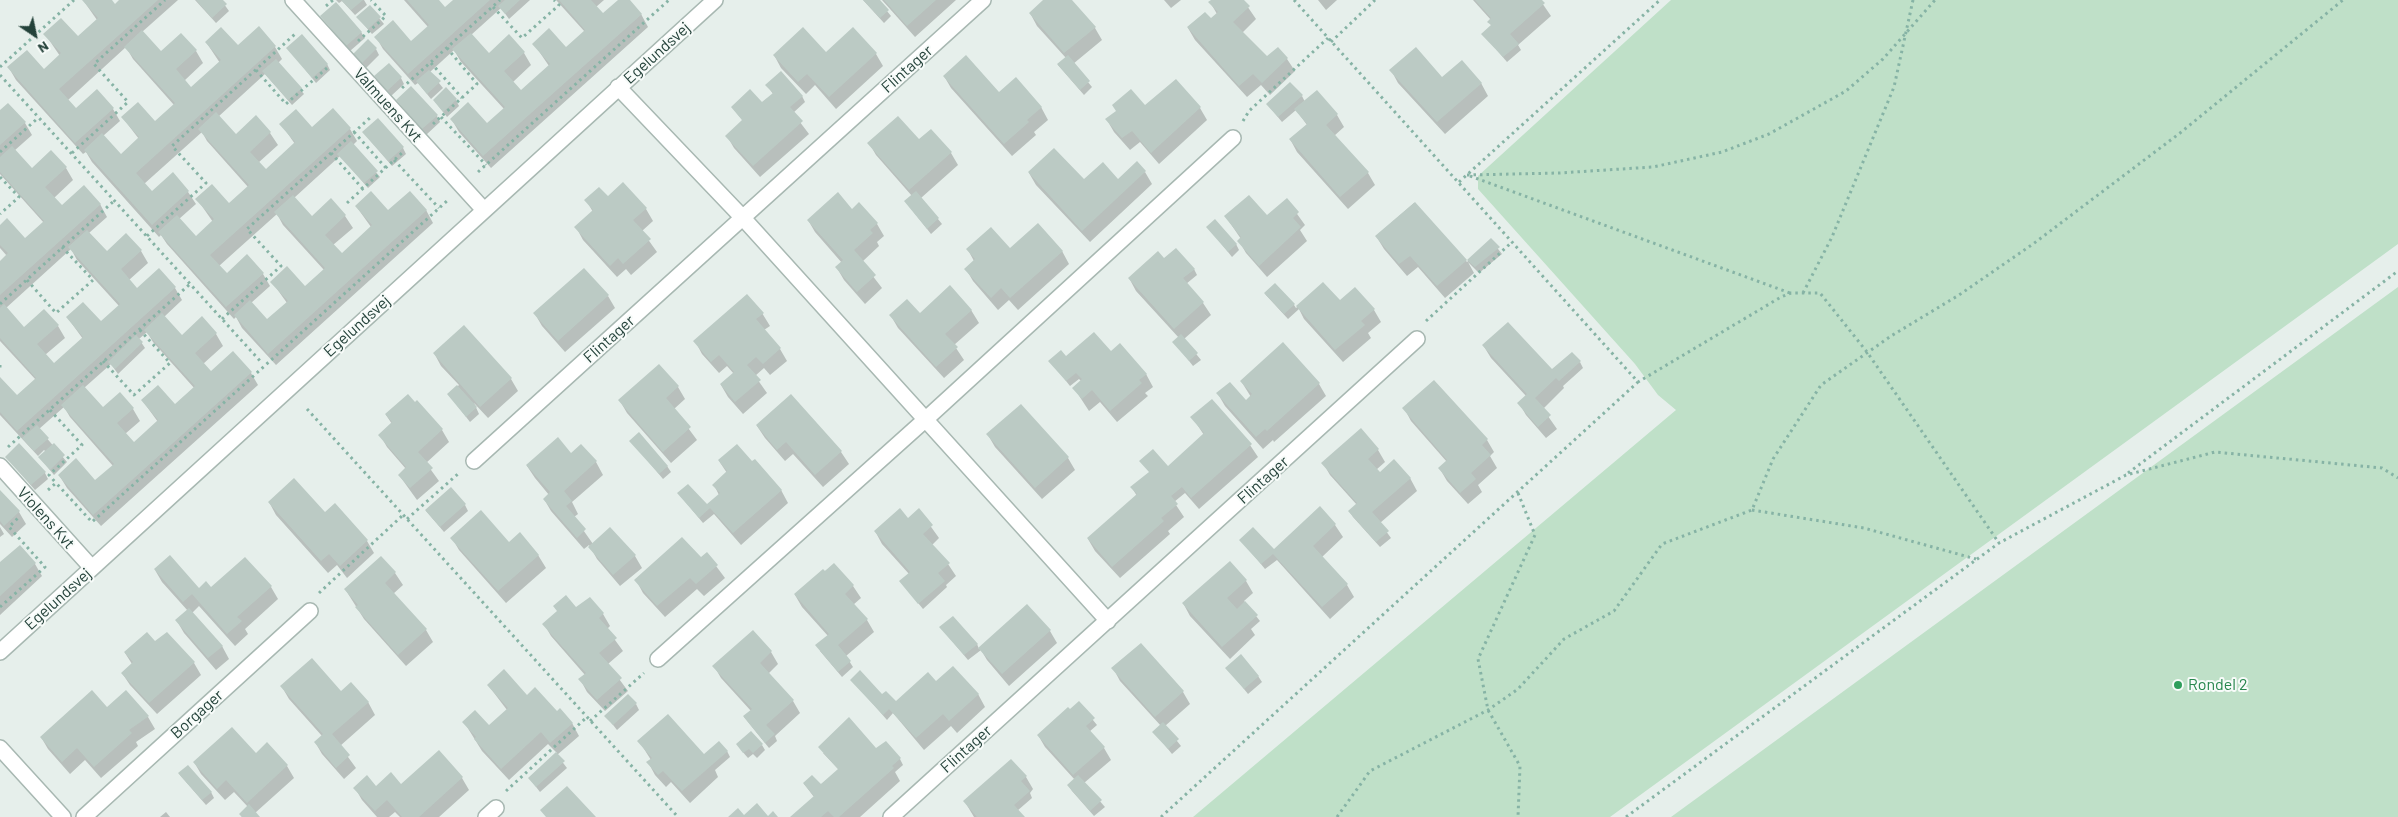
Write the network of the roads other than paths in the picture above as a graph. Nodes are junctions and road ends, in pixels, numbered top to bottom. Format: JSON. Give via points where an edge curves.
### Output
{"nodes":[{"id":1,"x":293,"y":0,"type":"edge"},
{"id":2,"x":715,"y":0,"type":"edge"},
{"id":3,"x":983,"y":0,"type":"edge"},
{"id":4,"x":618,"y":87,"type":"junction"},
{"id":5,"x":1233,"y":138,"type":"road end"},
{"id":6,"x":484,"y":210,"type":"junction"},
{"id":7,"x":743,"y":218,"type":"junction"},
{"id":8,"x":1418,"y":339,"type":"road end"},
{"id":9,"x":926,"y":419,"type":"junction"},
{"id":10,"x":474,"y":461,"type":"road end"},
{"id":11,"x":0,"y":466,"type":"edge"},
{"id":12,"x":92,"y":568,"type":"junction"},
{"id":13,"x":310,"y":611,"type":"road end"},
{"id":14,"x":1108,"y":621,"type":"junction"},
{"id":15,"x":0,"y":652,"type":"edge"},
{"id":16,"x":658,"y":659,"type":"road end"},
{"id":17,"x":0,"y":748,"type":"edge"},
{"id":18,"x":63,"y":817,"type":"edge"},
{"id":19,"x":84,"y":817,"type":"edge"},
{"id":20,"x":891,"y":817,"type":"edge"}],
"edges":[{"from":1,"to":6,"type":"street","name":"Valmuens Kvt"},
{"from":2,"to":4,"type":"street","name":"Egelundsvej"},
{"from":3,"to":7,"type":"street","name":"Flintager"},
{"from":4,"to":6,"type":"street","name":"Egelundsvej"},
{"from":4,"to":7,"type":"street"},
{"from":5,"to":9,"type":"street"},
{"from":6,"to":12,"type":"street","name":"Egelundsvej"},
{"from":7,"to":9,"type":"street"},
{"from":7,"to":10,"type":"street","name":"Flintager"},
{"from":8,"to":14,"type":"street","name":"Flintager"},
{"from":9,"to":14,"type":"street"},
{"from":9,"to":16,"type":"street"},
{"from":11,"to":12,"type":"street","name":"Violens Kvt"},
{"from":12,"to":15,"type":"street","name":"Egelundsvej"},
{"from":13,"to":19,"type":"street","name":"Borgager"},
{"from":14,"to":20,"type":"street","name":"Flintager"},
{"from":17,"to":18,"type":"street"}]}
